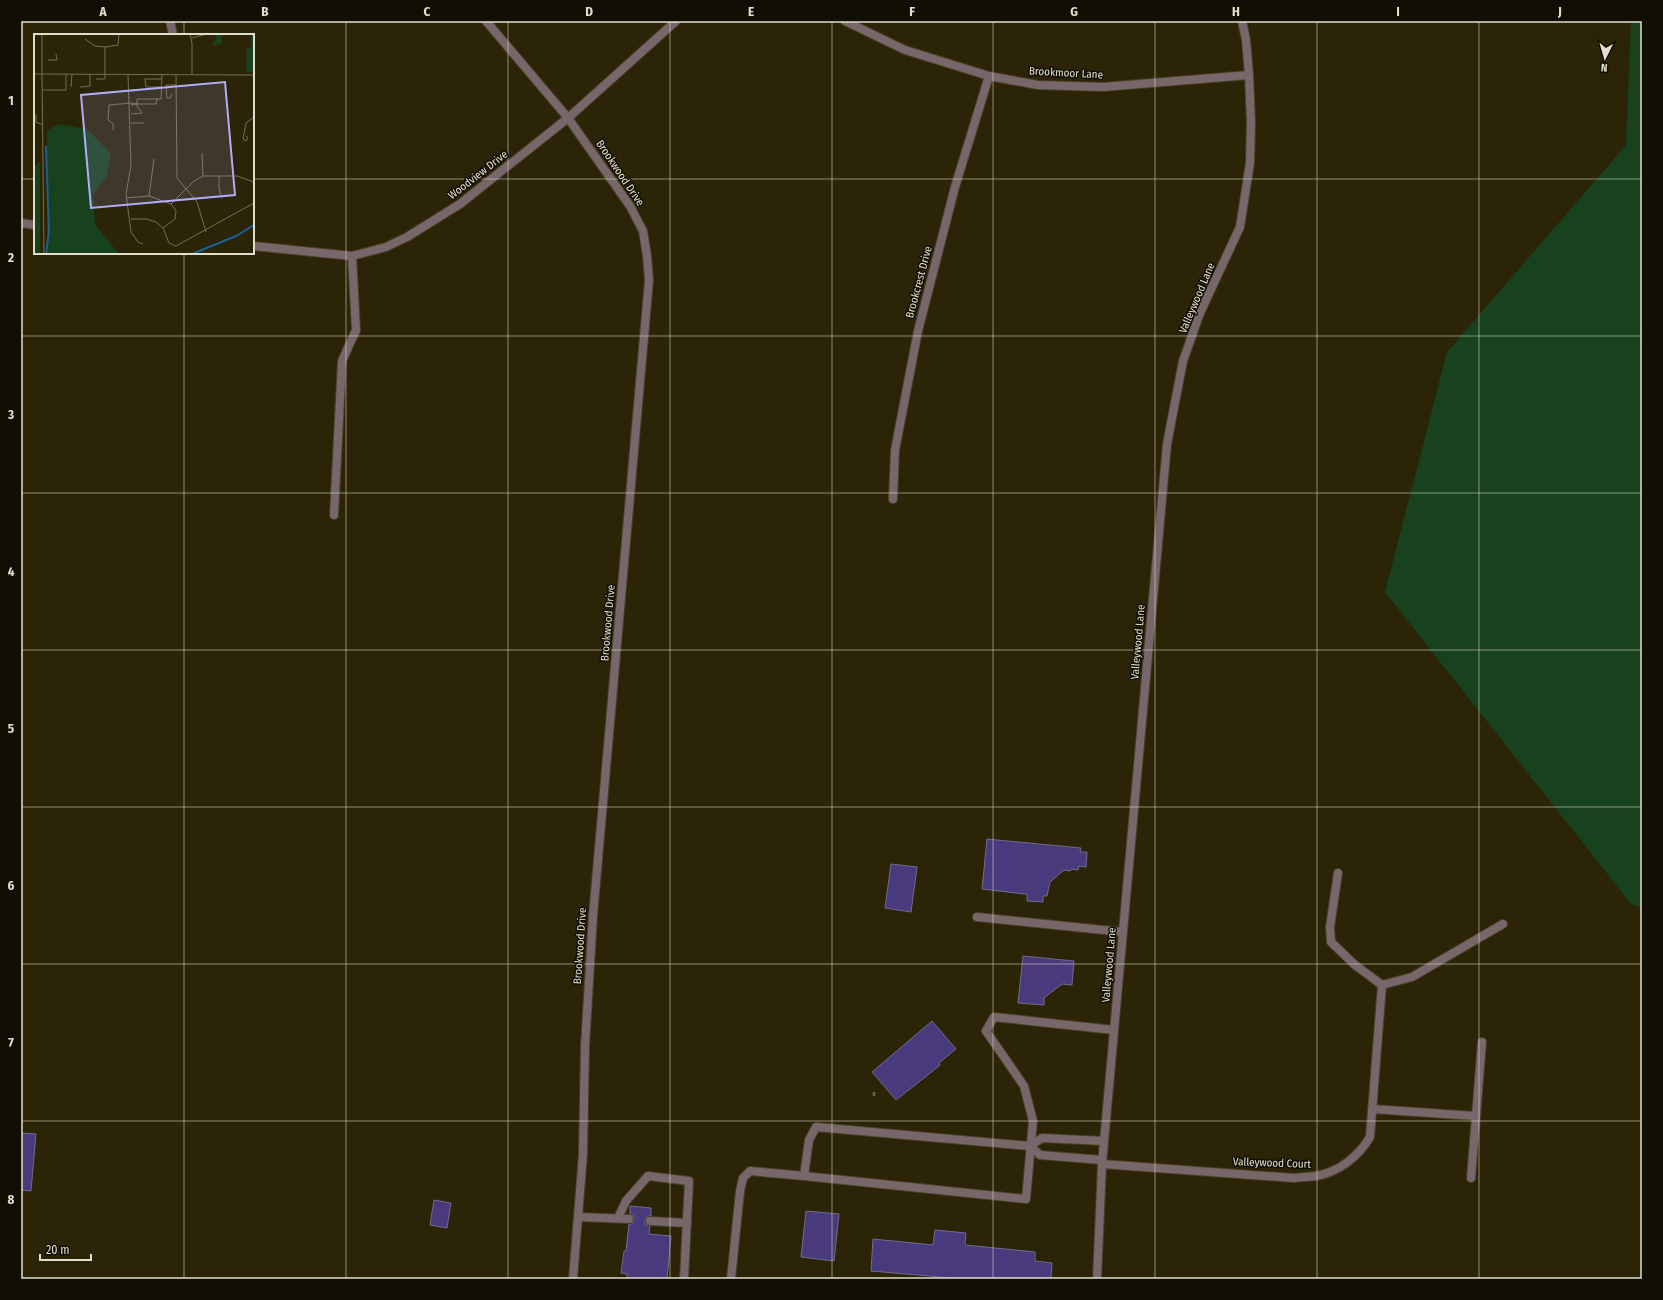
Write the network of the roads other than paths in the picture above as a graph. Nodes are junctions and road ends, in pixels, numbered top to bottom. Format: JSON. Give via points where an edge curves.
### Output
{"nodes":[{"id":1,"x":170,"y":21,"type":"edge"},
{"id":2,"x":486,"y":21,"type":"edge"},
{"id":3,"x":676,"y":21,"type":"edge"},
{"id":4,"x":845,"y":21,"type":"edge"},
{"id":5,"x":1242,"y":21,"type":"edge"},
{"id":6,"x":173,"y":34,"type":"edge"},
{"id":7,"x":1249,"y":75,"type":"junction"},
{"id":8,"x":989,"y":76,"type":"junction"},
{"id":9,"x":568,"y":118,"type":"junction"},
{"id":10,"x":21,"y":223,"type":"edge"},
{"id":11,"x":34,"y":225,"type":"edge"},
{"id":12,"x":254,"y":246,"type":"edge"},
{"id":13,"x":352,"y":256,"type":"junction"},
{"id":14,"x":893,"y":499,"type":"dead end"},
{"id":15,"x":334,"y":515,"type":"dead end"},
{"id":16,"x":1338,"y":873,"type":"dead end"},
{"id":17,"x":977,"y":918,"type":"dead end"},
{"id":18,"x":1503,"y":924,"type":"dead end"},
{"id":19,"x":1123,"y":932,"type":"junction"},
{"id":20,"x":1382,"y":985,"type":"junction"},
{"id":21,"x":1114,"y":1030,"type":"junction"},
{"id":22,"x":1482,"y":1042,"type":"dead end"},
{"id":23,"x":1372,"y":1109,"type":"junction"},
{"id":24,"x":1475,"y":1116,"type":"junction"},
{"id":25,"x":1104,"y":1141,"type":"junction"},
{"id":26,"x":1030,"y":1146,"type":"junction"},
{"id":27,"x":1102,"y":1162,"type":"junction"},
{"id":28,"x":804,"y":1176,"type":"junction"},
{"id":29,"x":1471,"y":1178,"type":"dead end"},
{"id":30,"x":578,"y":1217,"type":"junction"},
{"id":31,"x":618,"y":1218,"type":"junction"},
{"id":32,"x":629,"y":1219,"type":"dead end"},
{"id":33,"x":650,"y":1221,"type":"dead end"},
{"id":34,"x":687,"y":1223,"type":"junction"},
{"id":35,"x":573,"y":1279,"type":"edge"},
{"id":36,"x":684,"y":1279,"type":"edge"},
{"id":37,"x":731,"y":1279,"type":"edge"},
{"id":38,"x":1097,"y":1279,"type":"edge"}],
"edges":[{"from":1,"to":6,"type":"street"},
{"from":2,"to":9,"type":"street","name":"Brookwood Drive"},
{"from":3,"to":9,"type":"street","name":"Woodview Drive"},
{"from":4,"to":8,"type":"street","name":"Brookmoor Lane","via":[[904,50]]},
{"from":5,"to":7,"type":"street","name":"Valleywood Lane"},
{"from":7,"to":8,"type":"street","name":"Brookmoor Lane","via":[[1103,87],[1038,85]]},
{"from":7,"to":19,"type":"street","name":"Valleywood Lane","via":[[1250,163],[1240,227],[1200,313],[1183,361],[1167,444]]},
{"from":8,"to":14,"type":"street","name":"Brookcrest Drive","via":[[955,186],[918,331],[895,450]]},
{"from":9,"to":13,"type":"street","name":"Woodview Drive","via":[[460,204],[433,222],[386,247]]},
{"from":9,"to":30,"type":"street","name":"Brookwood Drive","via":[[630,206],[643,231],[649,280],[593,916]]},
{"from":10,"to":11,"type":"street"},
{"from":12,"to":13,"type":"street","name":"Woodview Drive"},
{"from":13,"to":15,"type":"street","via":[[356,330],[342,362]]},
{"from":16,"to":20,"type":"street","via":[[1330,927],[1331,942],[1355,965]]},
{"from":17,"to":19,"type":"street"},
{"from":18,"to":20,"type":"street","via":[[1412,977]]},
{"from":19,"to":21,"type":"street","name":"Valleywood Lane"},
{"from":20,"to":23,"type":"street","name":"Valleywood Court"},
{"from":21,"to":25,"type":"street","name":"Valleywood Lane"},
{"from":21,"to":26,"type":"street","via":[[994,1017],[986,1031],[1024,1086],[1033,1121]]},
{"from":22,"to":24,"type":"street"},
{"from":23,"to":24,"type":"street"},
{"from":23,"to":27,"type":"street","name":"Valleywood Court","via":[[1370,1137],[1364,1148],[1335,1170],[1317,1176],[1294,1178]]},
{"from":24,"to":29,"type":"street"},
{"from":25,"to":26,"type":"street","via":[[1042,1138]]},
{"from":25,"to":27,"type":"street","name":"Valleywood Lane"},
{"from":26,"to":27,"type":"street","name":"Valleywood Court","via":[[1040,1155]]},
{"from":26,"to":28,"type":"street","via":[[816,1127],[809,1140]]},
{"from":26,"to":28,"type":"street","via":[[1026,1199]]},
{"from":27,"to":38,"type":"street","name":"Valleywood Lane"},
{"from":28,"to":37,"type":"street","via":[[750,1171],[743,1178]]},
{"from":30,"to":31,"type":"street"},
{"from":30,"to":35,"type":"street","name":"Brookwood Drive"},
{"from":31,"to":32,"type":"street"},
{"from":31,"to":34,"type":"street","via":[[626,1201],[648,1176],[689,1181]]},
{"from":33,"to":34,"type":"street"},
{"from":34,"to":36,"type":"street"}]}
